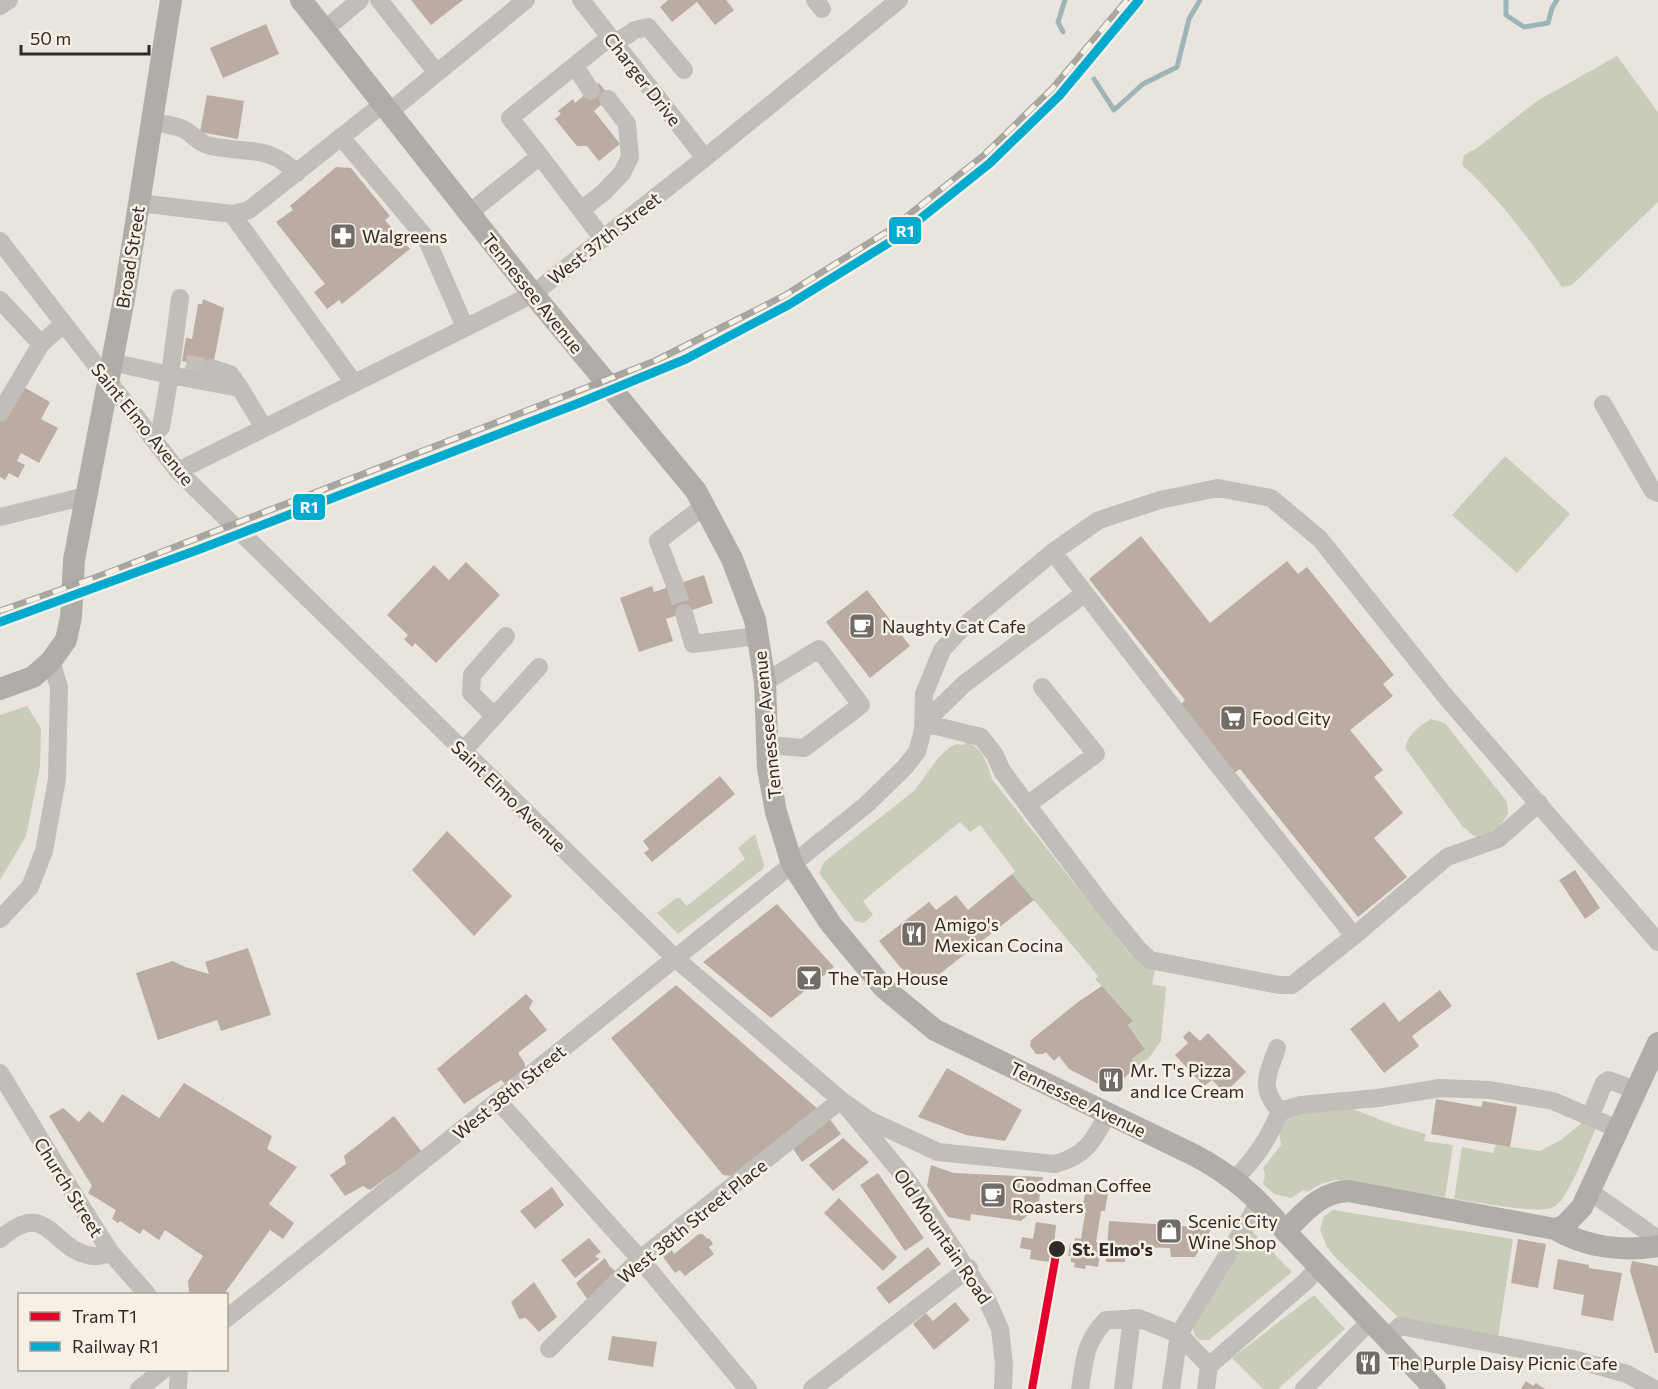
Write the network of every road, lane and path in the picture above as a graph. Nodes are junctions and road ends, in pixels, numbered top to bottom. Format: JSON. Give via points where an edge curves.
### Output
{"nodes":[{"id":1,"x":9,"y":0,"type":"edge"},
{"id":2,"x":171,"y":0,"type":"edge"},
{"id":3,"x":301,"y":0,"type":"edge"},
{"id":4,"x":360,"y":0,"type":"edge"},
{"id":5,"x":379,"y":0,"type":"edge"},
{"id":6,"x":525,"y":0,"type":"edge"},
{"id":7,"x":581,"y":0,"type":"edge"},
{"id":8,"x":899,"y":0,"type":"edge"},
{"id":9,"x":0,"y":6,"type":"edge"},
{"id":10,"x":324,"y":30,"type":"junction"},
{"id":11,"x":612,"y":40,"type":"junction"},
{"id":12,"x":684,"y":70,"type":"dead end"},
{"id":13,"x":437,"y":73,"type":"junction"},
{"id":14,"x":593,"y":87,"type":"junction"},
{"id":15,"x":386,"y":108,"type":"junction"},
{"id":16,"x":152,"y":121,"type":"junction"},
{"id":17,"x":341,"y":137,"type":"junction"},
{"id":18,"x":540,"y":156,"type":"junction"},
{"id":19,"x":705,"y":158,"type":"junction"},
{"id":20,"x":297,"y":173,"type":"junction"},
{"id":21,"x":139,"y":202,"type":"junction"},
{"id":22,"x":581,"y":210,"type":"junction"},
{"id":23,"x":469,"y":213,"type":"junction"},
{"id":24,"x":232,"y":214,"type":"junction"},
{"id":25,"x":603,"y":239,"type":"junction"},
{"id":26,"x":2,"y":248,"type":"edge"},
{"id":27,"x":533,"y":294,"type":"junction"},
{"id":28,"x":180,"y":298,"type":"dead end"},
{"id":29,"x":0,"y":300,"type":"edge"},
{"id":30,"x":63,"y":324,"type":"junction"},
{"id":31,"x":465,"y":327,"type":"junction"},
{"id":32,"x":41,"y":344,"type":"junction"},
{"id":33,"x":186,"y":364,"type":"tunnel mouth"},
{"id":34,"x":211,"y":368,"type":"tunnel mouth"},
{"id":35,"x":109,"y":372,"type":"junction"},
{"id":36,"x":170,"y":375,"type":"junction"},
{"id":37,"x":354,"y":383,"type":"junction"},
{"id":38,"x":240,"y":388,"type":"junction"},
{"id":39,"x":1603,"y":404,"type":"dead end"},
{"id":40,"x":0,"y":413,"type":"edge"},
{"id":41,"x":264,"y":428,"type":"junction"},
{"id":42,"x":152,"y":438,"type":"junction"},
{"id":43,"x":178,"y":471,"type":"junction"},
{"id":44,"x":1658,"y":493,"type":"edge"},
{"id":45,"x":84,"y":504,"type":"junction"},
{"id":46,"x":704,"y":506,"type":"junction"},
{"id":47,"x":0,"y":517,"type":"edge"},
{"id":48,"x":1053,"y":552,"type":"junction"},
{"id":49,"x":675,"y":585,"type":"tunnel mouth"},
{"id":50,"x":1085,"y":593,"type":"junction"},
{"id":51,"x":684,"y":613,"type":"tunnel mouth"},
{"id":52,"x":506,"y":636,"type":"dead end"},
{"id":53,"x":758,"y":636,"type":"junction"},
{"id":54,"x":51,"y":661,"type":"junction"},
{"id":55,"x":539,"y":667,"type":"dead end"},
{"id":56,"x":765,"y":682,"type":"junction"},
{"id":57,"x":1042,"y":687,"type":"dead end"},
{"id":58,"x":0,"y":689,"type":"edge"},
{"id":59,"x":494,"y":716,"type":"junction"},
{"id":60,"x":924,"y":723,"type":"junction"},
{"id":61,"x":767,"y":745,"type":"junction"},
{"id":62,"x":463,"y":751,"type":"junction"},
{"id":63,"x":1027,"y":806,"type":"junction"},
{"id":64,"x":1545,"y":810,"type":"junction"},
{"id":65,"x":792,"y":864,"type":"junction"},
{"id":66,"x":0,"y":919,"type":"edge"},
{"id":67,"x":1354,"y":936,"type":"junction"},
{"id":68,"x":1658,"y":942,"type":"edge"},
{"id":69,"x":675,"y":958,"type":"junction"},
{"id":70,"x":1658,"y":1043,"type":"edge"},
{"id":71,"x":1277,"y":1048,"type":"dead end"},
{"id":72,"x":0,"y":1073,"type":"edge"},
{"id":73,"x":1636,"y":1090,"type":"junction"},
{"id":74,"x":498,"y":1101,"type":"junction"},
{"id":75,"x":841,"y":1101,"type":"junction"},
{"id":76,"x":1280,"y":1111,"type":"junction"},
{"id":77,"x":1108,"y":1113,"type":"junction"},
{"id":78,"x":1590,"y":1117,"type":"junction"},
{"id":79,"x":1618,"y":1129,"type":"junction"},
{"id":80,"x":1235,"y":1179,"type":"junction"},
{"id":81,"x":1588,"y":1191,"type":"junction"},
{"id":82,"x":1259,"y":1201,"type":"junction"},
{"id":83,"x":1555,"y":1229,"type":"junction"},
{"id":84,"x":1285,"y":1231,"type":"junction"},
{"id":85,"x":1656,"y":1237,"type":"edge"},
{"id":86,"x":0,"y":1239,"type":"edge"},
{"id":87,"x":111,"y":1253,"type":"junction"},
{"id":88,"x":640,"y":1259,"type":"junction"},
{"id":89,"x":1320,"y":1266,"type":"junction"},
{"id":90,"x":969,"y":1269,"type":"junction"},
{"id":91,"x":146,"y":1293,"type":"edge"},
{"id":92,"x":228,"y":1317,"type":"edge"},
{"id":93,"x":1132,"y":1318,"type":"junction"},
{"id":94,"x":1371,"y":1320,"type":"junction"},
{"id":95,"x":1179,"y":1334,"type":"junction"},
{"id":96,"x":1387,"y":1338,"type":"junction"},
{"id":97,"x":549,"y":1349,"type":"dead end"},
{"id":98,"x":1209,"y":1366,"type":"junction"},
{"id":99,"x":162,"y":1371,"type":"edge"},
{"id":100,"x":179,"y":1371,"type":"edge"},
{"id":101,"x":139,"y":1389,"type":"edge"},
{"id":102,"x":178,"y":1389,"type":"edge"},
{"id":103,"x":748,"y":1389,"type":"edge"},
{"id":104,"x":812,"y":1389,"type":"edge"},
{"id":105,"x":1003,"y":1389,"type":"edge"},
{"id":106,"x":1080,"y":1389,"type":"edge"},
{"id":107,"x":1123,"y":1389,"type":"edge"},
{"id":108,"x":1172,"y":1389,"type":"edge"},
{"id":109,"x":1206,"y":1389,"type":"edge"},
{"id":110,"x":1304,"y":1389,"type":"edge"},
{"id":111,"x":1435,"y":1389,"type":"edge"},
{"id":112,"x":1655,"y":1389,"type":"edge"}],
"edges":[{"from":1,"to":9,"type":"street"},
{"from":2,"to":16,"type":"main road","name":"Broad Street"},
{"from":3,"to":10,"type":"main road","name":"Tennessee Avenue"},
{"from":4,"to":10,"type":"street"},
{"from":5,"to":13,"type":"street"},
{"from":6,"to":13,"type":"street"},
{"from":7,"to":11,"type":"street","name":"Charger Drive"},
{"from":8,"to":19,"type":"street","name":"West 37th Street"},
{"from":10,"to":15,"type":"main road","name":"Tennessee Avenue"},
{"from":11,"to":12,"type":"street","via":[[648,27]]},
{"from":11,"to":14,"type":"street"},
{"from":11,"to":19,"type":"street","name":"Charger Drive"},
{"from":13,"to":15,"type":"street"},
{"from":14,"to":18,"type":"street","via":[[510,118]]},
{"from":14,"to":22,"type":"street","via":[[627,124],[630,158],[622,173]]},
{"from":15,"to":17,"type":"street"},
{"from":15,"to":23,"type":"main road","name":"Tennessee Avenue"},
{"from":16,"to":20,"type":"street","via":[[183,129],[209,146],[271,154]]},
{"from":16,"to":21,"type":"main road","name":"Broad Street"},
{"from":17,"to":20,"type":"street"},
{"from":17,"to":31,"type":"street","via":[[426,238]]},
{"from":18,"to":22,"type":"street"},
{"from":18,"to":23,"type":"street"},
{"from":19,"to":25,"type":"street","name":"West 37th Street"},
{"from":20,"to":24,"type":"street","via":[[249,210]]},
{"from":21,"to":24,"type":"street"},
{"from":21,"to":35,"type":"main road","name":"Broad Street"},
{"from":22,"to":25,"type":"street"},
{"from":23,"to":27,"type":"main road","name":"Tennessee Avenue"},
{"from":24,"to":37,"type":"street"},
{"from":25,"to":27,"type":"street","name":"West 37th Street"},
{"from":26,"to":30,"type":"street","name":"Saint Elmo Avenue"},
{"from":27,"to":31,"type":"street","name":"West 37th Street"},
{"from":27,"to":46,"type":"main road","name":"Tennessee Avenue","via":[[696,491]]},
{"from":28,"to":36,"type":"street"},
{"from":29,"to":32,"type":"street"},
{"from":30,"to":32,"type":"street"},
{"from":30,"to":35,"type":"street","name":"Saint Elmo Avenue"},
{"from":31,"to":37,"type":"street","name":"West 37th Street"},
{"from":32,"to":40,"type":"street"},
{"from":33,"to":36,"type":"street"},
{"from":34,"to":38,"type":"street","via":[[230,374]]},
{"from":35,"to":36,"type":"street"},
{"from":35,"to":42,"type":"street","name":"Saint Elmo Avenue"},
{"from":35,"to":45,"type":"main road","name":"Broad Street"},
{"from":36,"to":38,"type":"street"},
{"from":36,"to":42,"type":"street","via":[[161,427]]},
{"from":37,"to":41,"type":"street","name":"West 37th Street"},
{"from":38,"to":41,"type":"street"},
{"from":39,"to":44,"type":"street","via":[[1653,491]]},
{"from":41,"to":43,"type":"street","name":"West 37th Street"},
{"from":42,"to":43,"type":"street","name":"Saint Elmo Avenue"},
{"from":43,"to":62,"type":"street","name":"Saint Elmo Avenue"},
{"from":45,"to":47,"type":"street"},
{"from":45,"to":54,"type":"main road","name":"Broad Street","via":[[74,560],[71,617],[66,640]]},
{"from":46,"to":49,"type":"street","via":[[658,541]]},
{"from":46,"to":53,"type":"main road","name":"Tennessee Avenue","via":[[732,559]]},
{"from":48,"to":50,"type":"street"},
{"from":48,"to":60,"type":"street","name":"West 38th Street","via":[[964,626],[942,650],[924,694]]},
{"from":48,"to":64,"type":"street","name":"West 38th Street","via":[[1099,520],[1160,500],[1218,488],[1271,498],[1320,539],[1446,697]]},
{"from":50,"to":60,"type":"street","via":[[964,684]]},
{"from":50,"to":67,"type":"street"},
{"from":51,"to":53,"type":"street","via":[[693,644]]},
{"from":52,"to":59,"type":"street","via":[[472,675],[471,693]]},
{"from":53,"to":56,"type":"main road","name":"Tennessee Avenue"},
{"from":54,"to":58,"type":"main road","via":[[33,677]]},
{"from":54,"to":66,"type":"street","via":[[59,687],[57,779],[44,851],[30,887]]},
{"from":55,"to":59,"type":"street"},
{"from":56,"to":61,"type":"main road","name":"Tennessee Avenue"},
{"from":56,"to":61,"type":"street","via":[[819,649],[861,705],[804,748]]},
{"from":57,"to":63,"type":"street","via":[[1096,754]]},
{"from":59,"to":62,"type":"street"},
{"from":60,"to":63,"type":"street","via":[[981,736]]},
{"from":60,"to":65,"type":"street","name":"West 38th Street","via":[[917,752],[905,767],[866,806]]},
{"from":61,"to":65,"type":"main road","name":"Tennessee Avenue","via":[[776,812]]},
{"from":62,"to":69,"type":"street","name":"Saint Elmo Avenue"},
{"from":63,"to":67,"type":"street","via":[[1150,960],[1292,985]]},
{"from":64,"to":67,"type":"street","via":[[1498,839],[1447,857]]},
{"from":64,"to":68,"type":"street","name":"West 38th Street"},
{"from":65,"to":69,"type":"street","name":"West 38th Street"},
{"from":65,"to":77,"type":"main road","name":"Tennessee Avenue","via":[[830,923],[884,988],[930,1026]]},
{"from":69,"to":74,"type":"street","name":"West 38th Street"},
{"from":69,"to":75,"type":"street","name":"Saint Elmo Avenue"},
{"from":70,"to":73,"type":"main road"},
{"from":71,"to":76,"type":"street","via":[[1266,1083],[1269,1099]]},
{"from":72,"to":87,"type":"street","name":"Church Street"},
{"from":73,"to":78,"type":"street","via":[[1608,1080]]},
{"from":73,"to":79,"type":"main road"},
{"from":74,"to":88,"type":"street"},
{"from":74,"to":92,"type":"street","name":"West 38th Street"},
{"from":75,"to":77,"type":"street","name":"Saint Elmo Avenue","via":[[869,1120],[938,1152],[1054,1164],[1082,1152],[1093,1141]]},
{"from":75,"to":88,"type":"street","name":"West 38th Street Place"},
{"from":75,"to":90,"type":"street","name":"Old Mountain Road","via":[[908,1181]]},
{"from":76,"to":78,"type":"street","via":[[1440,1088],[1490,1090],[1553,1101]]},
{"from":76,"to":80,"type":"street","via":[[1256,1157]]},
{"from":77,"to":80,"type":"main road","name":"Tennessee Avenue"},
{"from":78,"to":79,"type":"street"},
{"from":79,"to":81,"type":"main road"},
{"from":80,"to":82,"type":"main road","name":"Tennessee Avenue"},
{"from":81,"to":83,"type":"main road","via":[[1573,1218]]},
{"from":81,"to":85,"type":"street"},
{"from":82,"to":84,"type":"main road","name":"Tennessee Avenue"},
{"from":82,"to":95,"type":"street"},
{"from":83,"to":84,"type":"main road","via":[[1348,1191],[1321,1198]]},
{"from":83,"to":85,"type":"main road","via":[[1574,1240],[1636,1250]]},
{"from":84,"to":89,"type":"main road","name":"Tennessee Avenue"},
{"from":86,"to":87,"type":"street","via":[[26,1222],[39,1223],[81,1253],[95,1257]]},
{"from":87,"to":91,"type":"street","name":"Church Street"},
{"from":88,"to":97,"type":"street","name":"West 38th Street Place"},
{"from":88,"to":103,"type":"street"},
{"from":89,"to":94,"type":"main road","name":"Tennessee Avenue"},
{"from":89,"to":98,"type":"street"},
{"from":90,"to":104,"type":"street"},
{"from":90,"to":105,"type":"street","name":"Old Mountain Road","via":[[1000,1329]]},
{"from":93,"to":95,"type":"street"},
{"from":93,"to":106,"type":"street","via":[[1106,1320],[1094,1333]]},
{"from":93,"to":107,"type":"street"},
{"from":94,"to":96,"type":"main road","name":"Tennessee Avenue"},
{"from":94,"to":110,"type":"street"},
{"from":95,"to":98,"type":"street"},
{"from":95,"to":108,"type":"street"},
{"from":96,"to":111,"type":"main road","name":"Tennessee Avenue"},
{"from":96,"to":112,"type":"street","via":[[1400,1326],[1489,1342],[1627,1374]]},
{"from":98,"to":109,"type":"street"},
{"from":99,"to":101,"type":"street"},
{"from":100,"to":102,"type":"street"}]}
